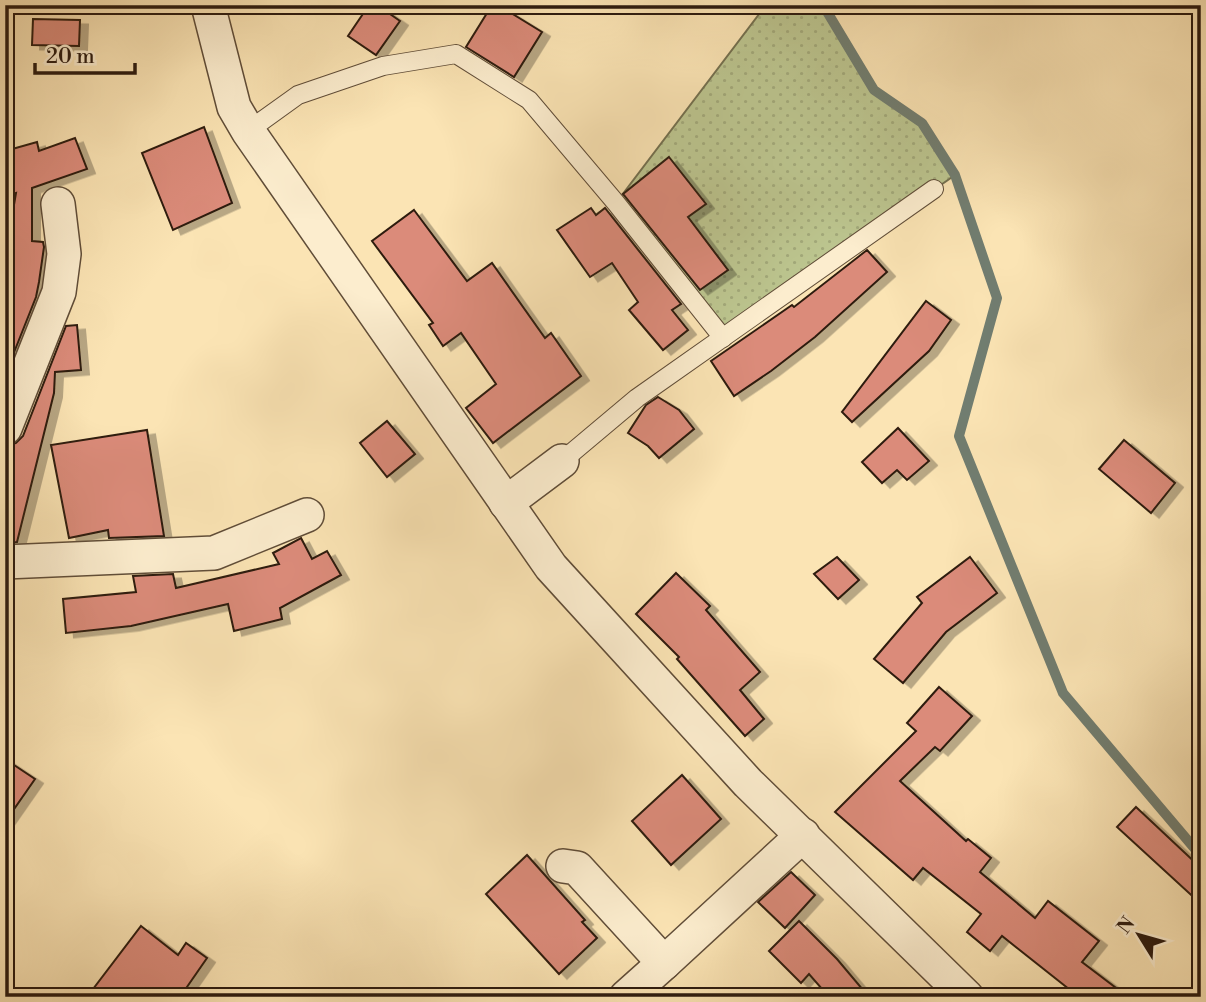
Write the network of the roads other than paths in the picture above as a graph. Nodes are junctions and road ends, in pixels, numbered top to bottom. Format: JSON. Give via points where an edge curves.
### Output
{"nodes":[{"id":1,"x":208,"y":5,"type":"edge"},
{"id":2,"x":247,"y":131,"type":"junction"},
{"id":3,"x":934,"y":189,"type":"dead end"},
{"id":4,"x":58,"y":204,"type":"dead end"},
{"id":5,"x":723,"y":338,"type":"junction"},
{"id":6,"x":5,"y":428,"type":"edge"},
{"id":7,"x":562,"y":461,"type":"joint"},
{"id":8,"x":506,"y":503,"type":"junction"},
{"id":9,"x":307,"y":515,"type":"dead end"},
{"id":10,"x":5,"y":562,"type":"edge"},
{"id":11,"x":803,"y":835,"type":"junction"},
{"id":12,"x":564,"y":866,"type":"dead end"},
{"id":13,"x":664,"y":963,"type":"junction"},
{"id":14,"x":626,"y":997,"type":"edge"},
{"id":15,"x":967,"y":997,"type":"edge"}],
"edges":[{"from":1,"to":2,"type":"street","via":[[234,107]]},
{"from":2,"to":5,"type":"lane","via":[[298,95],[383,66],[456,54],[529,100]]},
{"from":2,"to":8,"type":"street"},
{"from":3,"to":5,"type":"lane"},
{"from":4,"to":6,"type":"street","via":[[64,254],[59,292]]},
{"from":5,"to":7,"type":"lane","via":[[637,398]]},
{"from":7,"to":8,"type":"street"},
{"from":8,"to":11,"type":"street","via":[[551,567],[748,783]]},
{"from":9,"to":10,"type":"street","via":[[214,553]]},
{"from":11,"to":13,"type":"street"},
{"from":11,"to":15,"type":"street"},
{"from":12,"to":13,"type":"street","via":[[577,868]]},
{"from":13,"to":14,"type":"street"}]}
